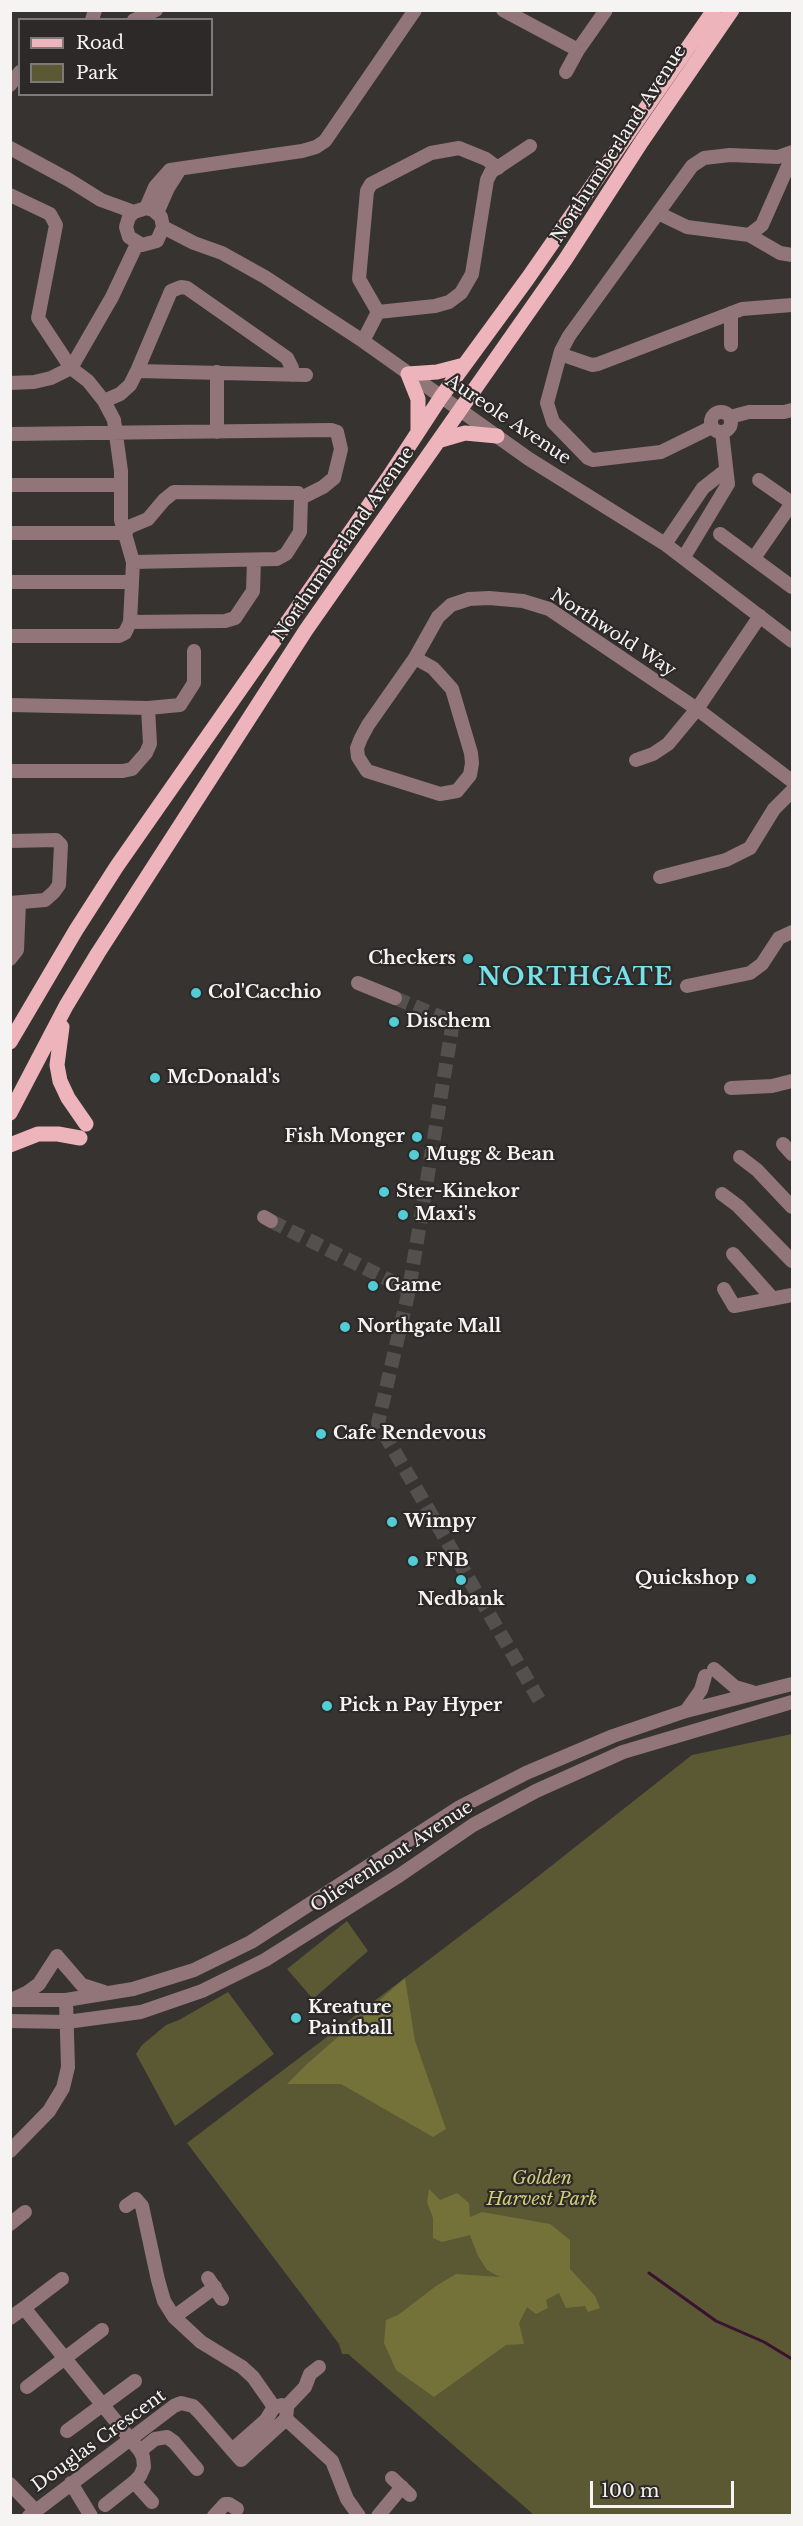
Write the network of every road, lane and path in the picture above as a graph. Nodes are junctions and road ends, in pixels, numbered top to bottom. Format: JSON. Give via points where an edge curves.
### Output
{"nodes":[{"id":1,"x":156,"y":10,"type":"edge"},
{"id":2,"x":415,"y":10,"type":"edge"},
{"id":3,"x":502,"y":10,"type":"edge"},
{"id":4,"x":606,"y":10,"type":"edge"},
{"id":5,"x":714,"y":10,"type":"edge"},
{"id":6,"x":732,"y":10,"type":"edge"},
{"id":7,"x":138,"y":18,"type":"edge"},
{"id":8,"x":578,"y":50,"type":"junction"},
{"id":9,"x":566,"y":72,"type":"dead end"},
{"id":10,"x":530,"y":146,"type":"dead end"},
{"id":11,"x":10,"y":148,"type":"edge"},
{"id":12,"x":792,"y":152,"type":"edge"},
{"id":13,"x":792,"y":158,"type":"edge"},
{"id":14,"x":498,"y":168,"type":"junction"},
{"id":15,"x":10,"y":195,"type":"edge"},
{"id":16,"x":658,"y":213,"type":"junction"},
{"id":17,"x":141,"y":214,"type":"junction"},
{"id":18,"x":162,"y":233,"type":"junction"},
{"id":19,"x":749,"y":236,"type":"junction"},
{"id":20,"x":137,"y":244,"type":"junction"},
{"id":21,"x":792,"y":255,"type":"edge"},
{"id":22,"x":792,"y":305,"type":"edge"},
{"id":23,"x":378,"y":312,"type":"junction"},
{"id":24,"x":731,"y":313,"type":"junction"},
{"id":25,"x":363,"y":341,"type":"junction"},
{"id":26,"x":731,"y":345,"type":"dead end"},
{"id":27,"x":560,"y":354,"type":"junction"},
{"id":28,"x":464,"y":365,"type":"junction"},
{"id":29,"x":71,"y":368,"type":"junction"},
{"id":30,"x":137,"y":371,"type":"junction"},
{"id":31,"x":216,"y":372,"type":"junction"},
{"id":32,"x":408,"y":374,"type":"junction"},
{"id":33,"x":10,"y":383,"type":"edge"},
{"id":34,"x":441,"y":397,"type":"junction"},
{"id":35,"x":104,"y":401,"type":"junction"},
{"id":36,"x":792,"y":410,"type":"edge"},
{"id":37,"x":462,"y":411,"type":"junction"},
{"id":38,"x":717,"y":429,"type":"junction"},
{"id":39,"x":216,"y":432,"type":"junction"},
{"id":40,"x":418,"y":432,"type":"junction"},
{"id":41,"x":10,"y":434,"type":"edge"},
{"id":42,"x":116,"y":434,"type":"junction"},
{"id":43,"x":497,"y":436,"type":"junction"},
{"id":44,"x":441,"y":440,"type":"junction"},
{"id":45,"x":726,"y":470,"type":"junction"},
{"id":46,"x":759,"y":480,"type":"dead end"},
{"id":47,"x":10,"y":485,"type":"edge"},
{"id":48,"x":121,"y":485,"type":"junction"},
{"id":49,"x":301,"y":498,"type":"junction"},
{"id":50,"x":792,"y":503,"type":"edge"},
{"id":51,"x":692,"y":505,"type":"junction"},
{"id":52,"x":710,"y":517,"type":"junction"},
{"id":53,"x":125,"y":531,"type":"junction"},
{"id":54,"x":10,"y":533,"type":"edge"},
{"id":55,"x":720,"y":534,"type":"dead end"},
{"id":56,"x":665,"y":544,"type":"junction"},
{"id":57,"x":684,"y":557,"type":"junction"},
{"id":58,"x":754,"y":558,"type":"junction"},
{"id":59,"x":254,"y":561,"type":"junction"},
{"id":60,"x":133,"y":562,"type":"junction"},
{"id":61,"x":10,"y":582,"type":"edge"},
{"id":62,"x":131,"y":582,"type":"junction"},
{"id":63,"x":792,"y":587,"type":"edge"},
{"id":64,"x":760,"y":616,"type":"junction"},
{"id":65,"x":130,"y":622,"type":"junction"},
{"id":66,"x":10,"y":636,"type":"edge"},
{"id":67,"x":792,"y":641,"type":"edge"},
{"id":68,"x":194,"y":651,"type":"dead end"},
{"id":69,"x":414,"y":658,"type":"junction"},
{"id":70,"x":10,"y":705,"type":"edge"},
{"id":71,"x":148,"y":708,"type":"junction"},
{"id":72,"x":697,"y":710,"type":"junction"},
{"id":73,"x":636,"y":760,"type":"dead end"},
{"id":74,"x":10,"y":771,"type":"edge"},
{"id":75,"x":792,"y":781,"type":"edge"},
{"id":76,"x":792,"y":791,"type":"edge"},
{"id":77,"x":10,"y":841,"type":"edge"},
{"id":78,"x":660,"y":877,"type":"dead end"},
{"id":79,"x":15,"y":903,"type":"edge"},
{"id":80,"x":792,"y":932,"type":"edge"},
{"id":81,"x":10,"y":959,"type":"edge"},
{"id":82,"x":358,"y":983,"type":"dead end"},
{"id":83,"x":687,"y":986,"type":"dead end"},
{"id":84,"x":395,"y":998,"type":"tunnel mouth"},
{"id":85,"x":66,"y":1006,"type":"junction"},
{"id":86,"x":11,"y":1040,"type":"edge"},
{"id":87,"x":792,"y":1081,"type":"edge"},
{"id":88,"x":17,"y":1088,"type":"edge"},
{"id":89,"x":731,"y":1088,"type":"dead end"},
{"id":90,"x":12,"y":1108,"type":"edge"},
{"id":91,"x":10,"y":1145,"type":"edge"},
{"id":92,"x":740,"y":1157,"type":"dead end"},
{"id":93,"x":722,"y":1194,"type":"dead end"},
{"id":94,"x":792,"y":1207,"type":"edge"},
{"id":95,"x":733,"y":1254,"type":"dead end"},
{"id":96,"x":792,"y":1261,"type":"edge"},
{"id":97,"x":724,"y":1289,"type":"dead end"},
{"id":98,"x":792,"y":1295,"type":"edge"},
{"id":99,"x":773,"y":1299,"type":"junction"},
{"id":100,"x":792,"y":1684,"type":"edge"},
{"id":101,"x":752,"y":1693,"type":"junction"},
{"id":102,"x":792,"y":1702,"type":"edge"},
{"id":103,"x":687,"y":1711,"type":"junction"},
{"id":104,"x":109,"y":1993,"type":"junction"},
{"id":105,"x":10,"y":2000,"type":"edge"},
{"id":106,"x":66,"y":2000,"type":"junction"},
{"id":107,"x":10,"y":2021,"type":"edge"},
{"id":108,"x":67,"y":2022,"type":"junction"},
{"id":109,"x":10,"y":2151,"type":"edge"},
{"id":110,"x":135,"y":2199,"type":"dead end"},
{"id":111,"x":25,"y":2212,"type":"dead end"},
{"id":112,"x":10,"y":2224,"type":"edge"},
{"id":113,"x":62,"y":2279,"type":"dead end"},
{"id":114,"x":215,"y":2288,"type":"dead end"},
{"id":115,"x":24,"y":2308,"type":"junction"},
{"id":116,"x":174,"y":2317,"type":"junction"},
{"id":117,"x":10,"y":2318,"type":"edge"},
{"id":118,"x":102,"y":2330,"type":"dead end"},
{"id":119,"x":64,"y":2359,"type":"junction"},
{"id":120,"x":319,"y":2367,"type":"dead end"},
{"id":121,"x":135,"y":2381,"type":"dead end"},
{"id":122,"x":27,"y":2386,"type":"dead end"},
{"id":123,"x":101,"y":2406,"type":"junction"},
{"id":124,"x":282,"y":2411,"type":"junction"},
{"id":125,"x":67,"y":2431,"type":"dead end"},
{"id":126,"x":129,"y":2440,"type":"junction"},
{"id":127,"x":140,"y":2451,"type":"junction"},
{"id":128,"x":197,"y":2469,"type":"dead end"},
{"id":129,"x":134,"y":2482,"type":"junction"},
{"id":130,"x":71,"y":2483,"type":"junction"},
{"id":131,"x":10,"y":2484,"type":"edge"},
{"id":132,"x":401,"y":2487,"type":"dead end"},
{"id":133,"x":152,"y":2502,"type":"dead end"},
{"id":134,"x":105,"y":2505,"type":"dead end"},
{"id":135,"x":237,"y":2509,"type":"dead end"},
{"id":136,"x":32,"y":2513,"type":"edge"},
{"id":137,"x":91,"y":2516,"type":"edge"},
{"id":138,"x":214,"y":2516,"type":"edge"},
{"id":139,"x":359,"y":2516,"type":"edge"},
{"id":140,"x":378,"y":2516,"type":"edge"}],
"edges":[{"from":1,"to":7,"type":"street"},
{"from":2,"to":17,"type":"street","via":[[325,141],[302,151],[180,169],[168,188]]},
{"from":3,"to":8,"type":"street"},
{"from":4,"to":8,"type":"street"},
{"from":5,"to":28,"type":"main road","name":"Northumberland Avenue"},
{"from":6,"to":37,"type":"main road","name":"Northumberland Avenue"},
{"from":8,"to":9,"type":"street"},
{"from":10,"to":14,"type":"street"},
{"from":11,"to":17,"type":"street","via":[[101,200]]},
{"from":12,"to":16,"type":"street","via":[[778,157],[704,158],[692,166]]},
{"from":13,"to":19,"type":"street","via":[[762,225]]},
{"from":14,"to":23,"type":"street","via":[[487,180],[472,274],[461,293],[435,306]]},
{"from":14,"to":23,"type":"street","via":[[459,148],[431,153],[371,184],[367,191],[359,279]]},
{"from":15,"to":29,"type":"street","via":[[50,214],[56,225],[38,318]]},
{"from":16,"to":19,"type":"street","via":[[687,227]]},
{"from":16,"to":27,"type":"street"},
{"from":17,"to":18,"type":"street"},
{"from":17,"to":20,"type":"street","via":[[129,237]]},
{"from":18,"to":20,"type":"street","via":[[147,245]]},
{"from":18,"to":25,"type":"street","name":"Aureole Avenue","via":[[222,253]]},
{"from":19,"to":21,"type":"street","via":[[780,253]]},
{"from":20,"to":29,"type":"street"},
{"from":22,"to":24,"type":"street"},
{"from":23,"to":25,"type":"street"},
{"from":24,"to":26,"type":"street"},
{"from":24,"to":27,"type":"street","via":[[598,364]]},
{"from":25,"to":32,"type":"street","name":"Aureole Avenue"},
{"from":27,"to":38,"type":"street","via":[[547,403],[552,422],[588,458],[661,452]]},
{"from":28,"to":32,"type":"main road"},
{"from":28,"to":34,"type":"main road","name":"Northumberland Avenue"},
{"from":29,"to":33,"type":"street","via":[[51,378]]},
{"from":29,"to":35,"type":"street"},
{"from":30,"to":31,"type":"street"},
{"from":30,"to":31,"type":"street","via":[[171,291],[181,287],[287,358],[299,375]]},
{"from":30,"to":35,"type":"street","via":[[130,385]]},
{"from":31,"to":39,"type":"street"},
{"from":32,"to":34,"type":"street","name":"Aureole Avenue"},
{"from":32,"to":40,"type":"main road","via":[[418,399]]},
{"from":34,"to":37,"type":"street","name":"Aureole Avenue"},
{"from":34,"to":40,"type":"main road","name":"Northumberland Avenue"},
{"from":35,"to":42,"type":"street"},
{"from":36,"to":38,"type":"street","via":[[730,417],[716,413],[711,419]]},
{"from":37,"to":43,"type":"street","name":"Aureole Avenue"},
{"from":37,"to":44,"type":"main road","name":"Northumberland Avenue"},
{"from":38,"to":45,"type":"street"},
{"from":39,"to":42,"type":"street"},
{"from":39,"to":49,"type":"street","via":[[336,432],[341,449],[334,478]]},
{"from":40,"to":86,"type":"main road","name":"Northumberland Avenue","via":[[117,866]]},
{"from":41,"to":42,"type":"street"},
{"from":42,"to":48,"type":"street"},
{"from":43,"to":44,"type":"main road","via":[[465,433]]},
{"from":43,"to":56,"type":"street","name":"Aureole Avenue"},
{"from":44,"to":85,"type":"main road","name":"Northumberland Avenue","via":[[306,630]]},
{"from":45,"to":51,"type":"street","via":[[703,488]]},
{"from":45,"to":52,"type":"street","via":[[728,484]]},
{"from":46,"to":50,"type":"street"},
{"from":47,"to":48,"type":"street"},
{"from":48,"to":53,"type":"street","via":[[121,520]]},
{"from":49,"to":53,"type":"street","via":[[298,493],[174,492],[148,519]]},
{"from":49,"to":59,"type":"street","via":[[300,532],[286,554],[269,561]]},
{"from":50,"to":58,"type":"street"},
{"from":51,"to":52,"type":"street"},
{"from":51,"to":56,"type":"street"},
{"from":52,"to":57,"type":"street"},
{"from":53,"to":54,"type":"street"},
{"from":53,"to":60,"type":"street"},
{"from":55,"to":58,"type":"street"},
{"from":56,"to":57,"type":"street","name":"Aureole Avenue"},
{"from":57,"to":64,"type":"street","name":"Aureole Avenue"},
{"from":58,"to":63,"type":"street"},
{"from":59,"to":60,"type":"street"},
{"from":59,"to":65,"type":"street","via":[[253,591],[235,618]]},
{"from":60,"to":62,"type":"street"},
{"from":61,"to":62,"type":"street"},
{"from":62,"to":65,"type":"street"},
{"from":64,"to":67,"type":"street","name":"Aureole Avenue"},
{"from":64,"to":72,"type":"street"},
{"from":65,"to":66,"type":"street","via":[[119,636]]},
{"from":68,"to":71,"type":"street","via":[[194,683],[184,701],[180,705]]},
{"from":69,"to":69,"type":"street","name":"Northwold Way","via":[[433,669],[452,689],[471,753],[470,775],[450,794],[367,771],[358,757],[357,748],[368,725]]},
{"from":69,"to":72,"type":"street","name":"Northwold Way","via":[[438,617],[451,605],[469,599],[523,601],[549,609]]},
{"from":70,"to":71,"type":"street"},
{"from":71,"to":74,"type":"street","via":[[150,744],[132,769]]},
{"from":72,"to":73,"type":"street","via":[[662,749]]},
{"from":72,"to":75,"type":"street","name":"Northwold Way"},
{"from":76,"to":78,"type":"street","via":[[774,810],[750,848],[726,860]]},
{"from":77,"to":79,"type":"street","via":[[56,840],[61,845],[59,885],[54,892],[45,900]]},
{"from":79,"to":81,"type":"street","via":[[17,950]]},
{"from":80,"to":83,"type":"street","via":[[779,938],[762,964],[750,974]]},
{"from":82,"to":84,"type":"street"},
{"from":85,"to":88,"type":"main road","name":"Northumberland Avenue"},
{"from":85,"to":91,"type":"main road","via":[[57,1065],[60,1081],[83,1131],[38,1134]]},
{"from":87,"to":89,"type":"street"},
{"from":88,"to":90,"type":"main road","name":"Northumberland Avenue"},
{"from":92,"to":94,"type":"street"},
{"from":93,"to":96,"type":"street"},
{"from":95,"to":99,"type":"street"},
{"from":97,"to":99,"type":"street","via":[[734,1306]]},
{"from":98,"to":99,"type":"street"},
{"from":100,"to":101,"type":"street","name":"Olievenhout Avenue"},
{"from":101,"to":103,"type":"street","name":"Olievenhout Avenue"},
{"from":101,"to":103,"type":"street","via":[[710,1673]]},
{"from":102,"to":108,"type":"street","name":"Olievenhout Avenue","via":[[623,1752],[536,1791],[473,1825],[265,1960],[202,1991],[141,2012]]},
{"from":103,"to":104,"type":"street","name":"Olievenhout Avenue","via":[[592,1745],[460,1807],[251,1942],[194,1970]]},
{"from":104,"to":105,"type":"street","via":[[82,1985],[57,1956],[39,1984]]},
{"from":104,"to":106,"type":"street","name":"Olievenhout Avenue"},
{"from":105,"to":106,"type":"street","name":"Olievenhout Avenue"},
{"from":106,"to":108,"type":"street"},
{"from":107,"to":108,"type":"street","name":"Olievenhout Avenue"},
{"from":108,"to":109,"type":"street","via":[[68,2067],[63,2088],[49,2111]]},
{"from":110,"to":116,"type":"street","via":[[143,2210],[164,2301]]},
{"from":111,"to":112,"type":"street"},
{"from":113,"to":115,"type":"street"},
{"from":114,"to":116,"type":"street"},
{"from":115,"to":117,"type":"street"},
{"from":115,"to":119,"type":"street"},
{"from":116,"to":124,"type":"street","via":[[201,2342],[242,2367]]},
{"from":118,"to":119,"type":"street"},
{"from":119,"to":122,"type":"street"},
{"from":119,"to":123,"type":"street"},
{"from":120,"to":124,"type":"street"},
{"from":121,"to":123,"type":"street"},
{"from":123,"to":125,"type":"street"},
{"from":123,"to":126,"type":"street"},
{"from":124,"to":126,"type":"street","name":"Douglas Crescent","via":[[266,2420],[236,2455],[187,2403],[174,2406]]},
{"from":124,"to":139,"type":"street","via":[[332,2461],[347,2499]]},
{"from":126,"to":127,"type":"street"},
{"from":126,"to":130,"type":"street","name":"Douglas Crescent"},
{"from":127,"to":128,"type":"street","via":[[155,2439],[167,2437]]},
{"from":127,"to":129,"type":"street","via":[[144,2467]]},
{"from":129,"to":133,"type":"street"},
{"from":129,"to":134,"type":"street"},
{"from":130,"to":136,"type":"street","name":"Douglas Crescent"},
{"from":130,"to":137,"type":"street"},
{"from":131,"to":136,"type":"street"},
{"from":132,"to":140,"type":"street"},
{"from":135,"to":138,"type":"street","via":[[225,2504]]}]}
